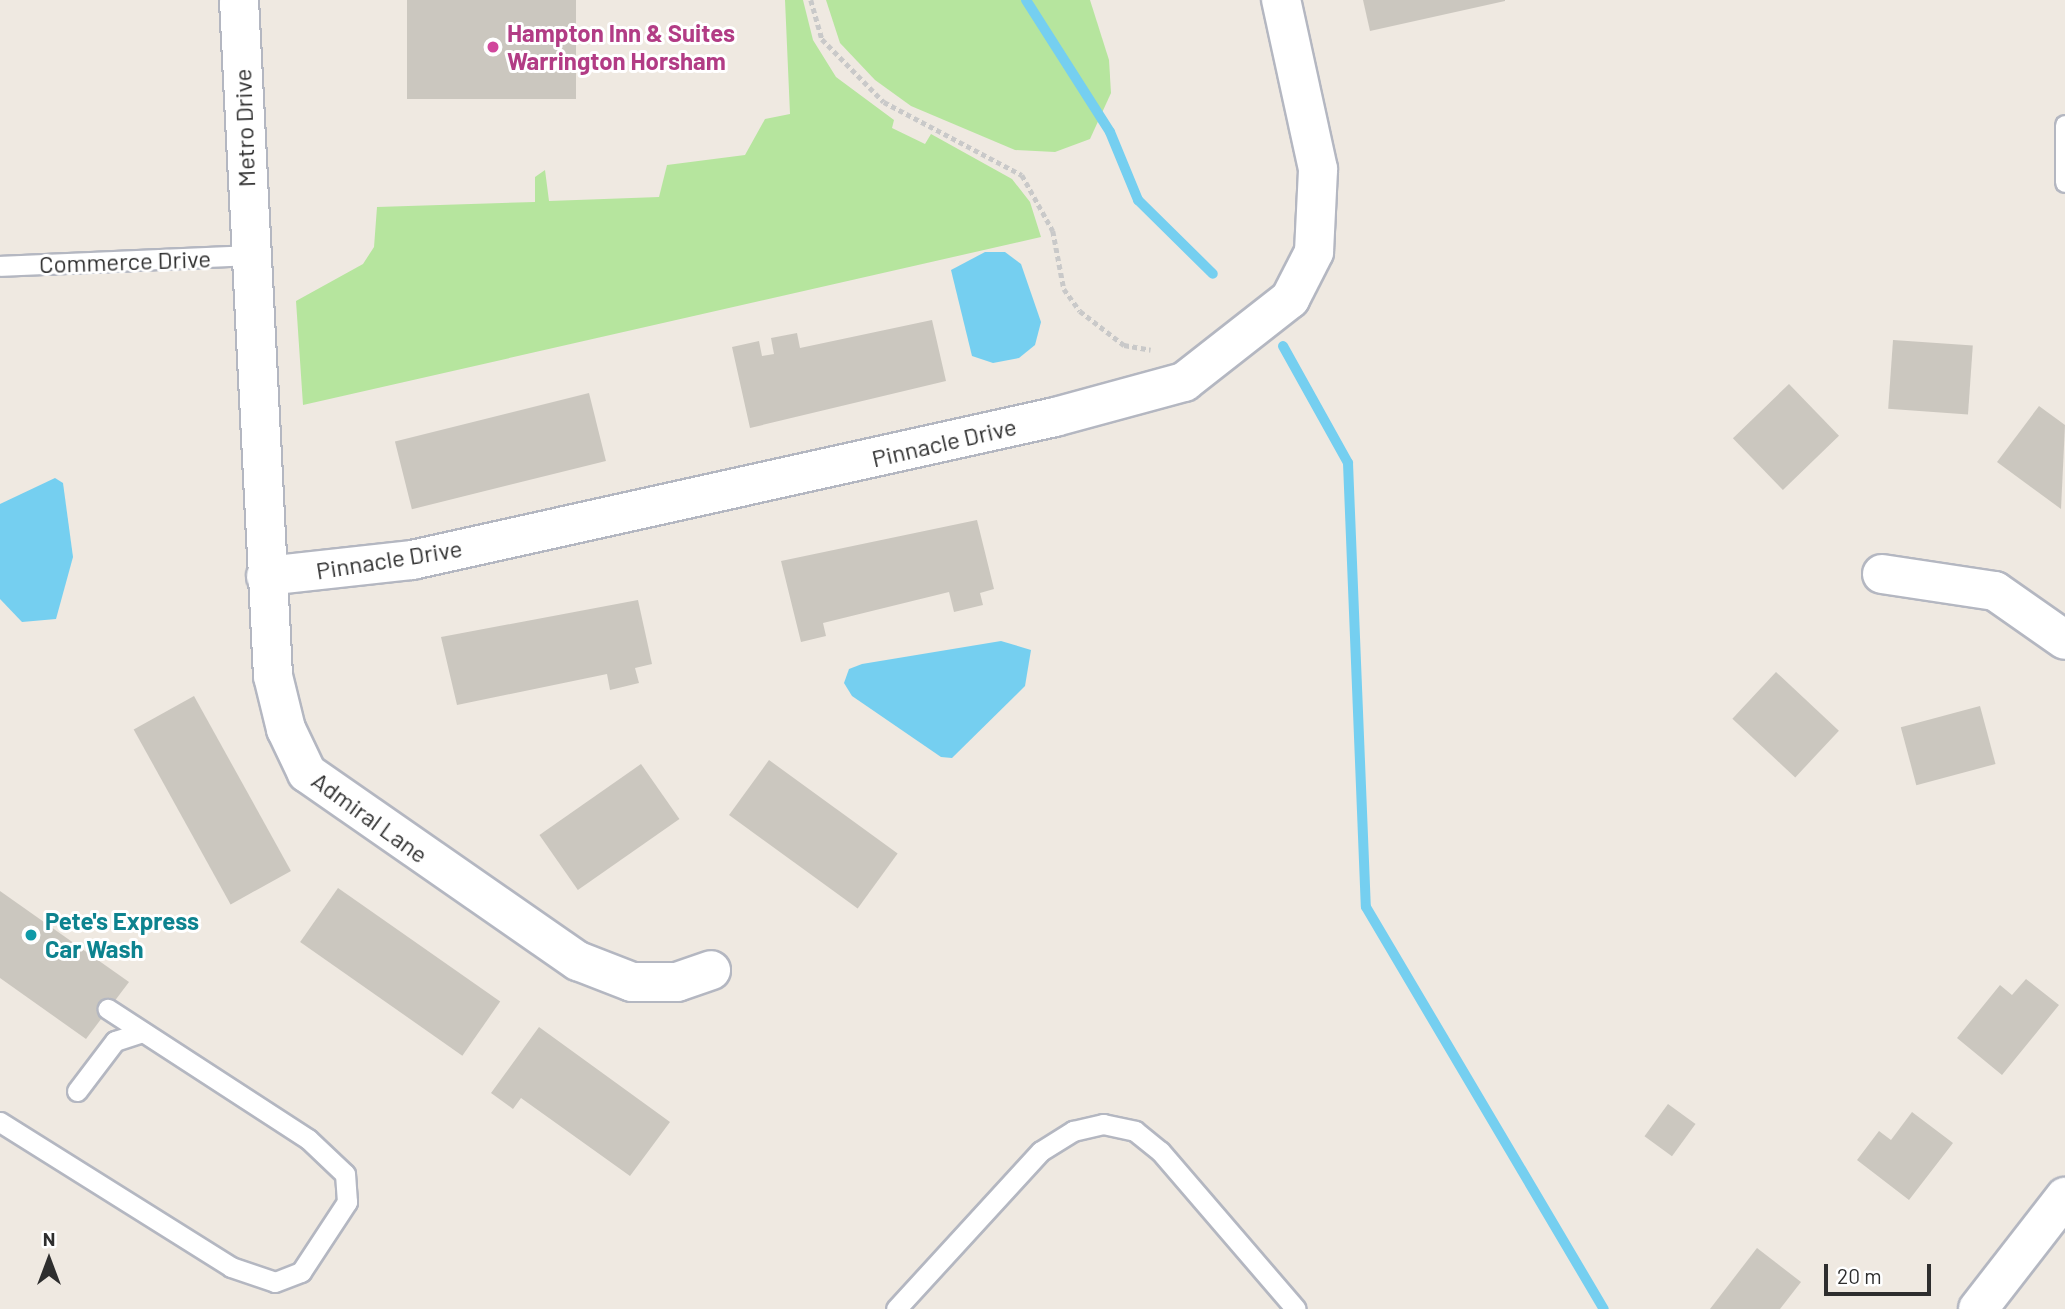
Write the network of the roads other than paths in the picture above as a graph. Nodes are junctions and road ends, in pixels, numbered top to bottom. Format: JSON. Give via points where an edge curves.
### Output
{"nodes":[{"id":1,"x":239,"y":0,"type":"edge"},
{"id":2,"x":1281,"y":0,"type":"edge"},
{"id":3,"x":2065,"y":125,"type":"edge"},
{"id":4,"x":2065,"y":182,"type":"edge"},
{"id":5,"x":249,"y":255,"type":"junction"},
{"id":6,"x":0,"y":266,"type":"edge"},
{"id":7,"x":1882,"y":574,"type":"dead end"},
{"id":8,"x":266,"y":576,"type":"junction"},
{"id":9,"x":2065,"y":640,"type":"edge"},
{"id":10,"x":711,"y":970,"type":"dead end"},
{"id":11,"x":108,"y":1009,"type":"dead end"},
{"id":12,"x":143,"y":1032,"type":"junction"},
{"id":13,"x":77,"y":1091,"type":"dead end"},
{"id":14,"x":0,"y":1122,"type":"edge"},
{"id":15,"x":2065,"y":1197,"type":"edge"},
{"id":16,"x":896,"y":1309,"type":"edge"},
{"id":17,"x":1296,"y":1309,"type":"edge"},
{"id":18,"x":1978,"y":1309,"type":"edge"}],
"edges":[{"from":1,"to":5,"type":"street","name":"Metro Drive"},
{"from":2,"to":8,"type":"street","name":"Pinnacle Drive","via":[[1318,169],[1314,252],[1290,299],[1184,382],[1055,417],[426,557]]},
{"from":3,"to":4,"type":"lane"},
{"from":5,"to":6,"type":"lane","name":"Commerce Drive"},
{"from":5,"to":8,"type":"street","name":"Admiral Lane"},
{"from":7,"to":9,"type":"street","via":[[1960,580],[1996,591]]},
{"from":8,"to":10,"type":"street","name":"Admiral Lane","via":[[273,676],[286,729],[307,773],[578,961],[632,982],[677,982]]},
{"from":11,"to":12,"type":"lane"},
{"from":12,"to":13,"type":"lane","via":[[115,1041]]},
{"from":12,"to":14,"type":"lane","via":[[308,1139],[345,1174],[347,1202],[301,1272],[275,1282],[231,1267]]},
{"from":15,"to":18,"type":"street"},
{"from":16,"to":17,"type":"lane","via":[[1041,1151],[1073,1131],[1103,1124],[1135,1131],[1160,1151]]}]}
